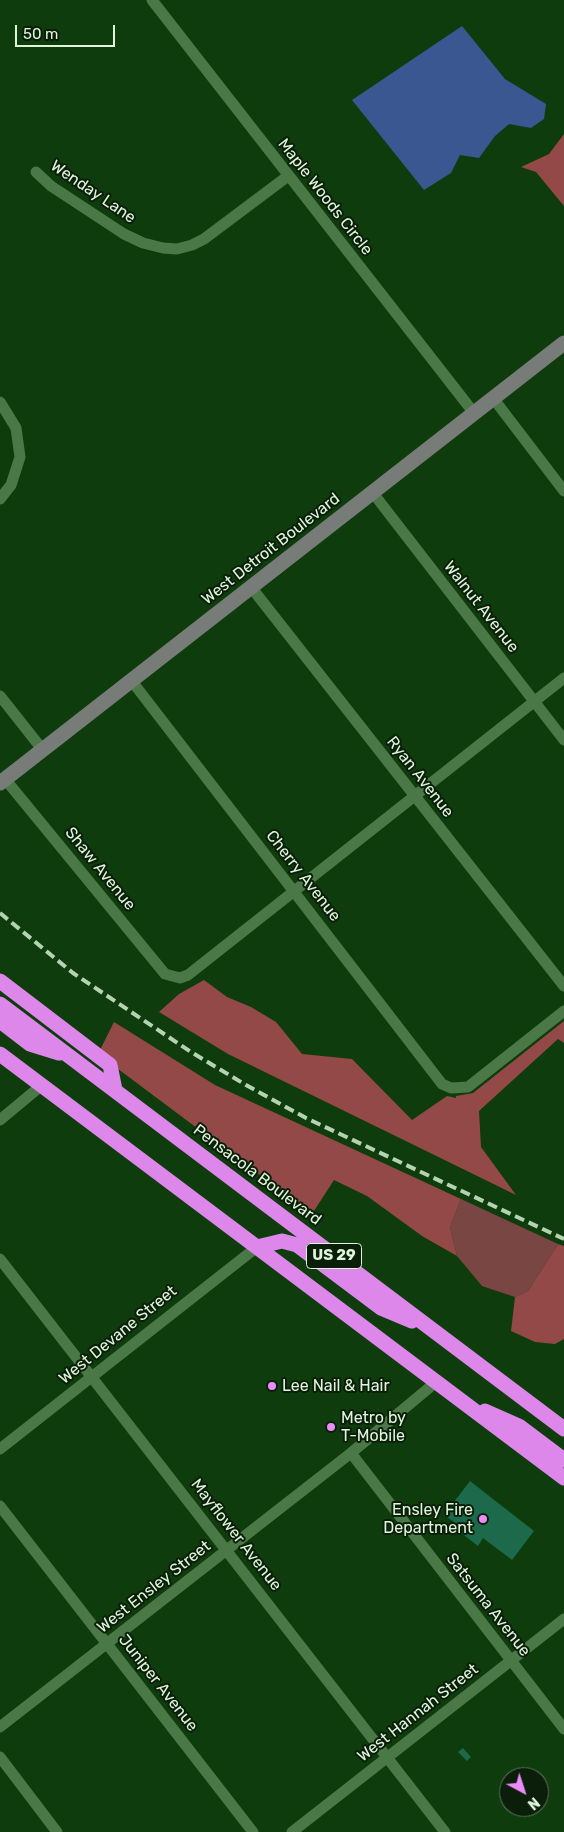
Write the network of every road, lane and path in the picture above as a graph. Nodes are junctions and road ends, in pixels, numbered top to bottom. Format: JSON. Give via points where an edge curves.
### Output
{"nodes":[{"id":1,"x":155,"y":1,"type":"edge"},
{"id":2,"x":36,"y":172,"type":"dead end"},
{"id":3,"x":288,"y":176,"type":"junction"},
{"id":4,"x":564,"y":343,"type":"edge"},
{"id":5,"x":493,"y":398,"type":"junction"},
{"id":6,"x":0,"y":402,"type":"edge"},
{"id":7,"x":474,"y":414,"type":"junction"},
{"id":8,"x":564,"y":491,"type":"edge"},
{"id":9,"x":373,"y":492,"type":"junction"},
{"id":10,"x":0,"y":499,"type":"edge"},
{"id":11,"x":251,"y":587,"type":"junction"},
{"id":12,"x":564,"y":678,"type":"edge"},
{"id":13,"x":131,"y":680,"type":"junction"},
{"id":14,"x":0,"y":696,"type":"edge"},
{"id":15,"x":534,"y":702,"type":"junction"},
{"id":16,"x":564,"y":740,"type":"edge"},
{"id":17,"x":42,"y":749,"type":"junction"},
{"id":18,"x":2,"y":781,"type":"edge"},
{"id":19,"x":414,"y":796,"type":"junction"},
{"id":20,"x":294,"y":891,"type":"junction"},
{"id":21,"x":0,"y":981,"type":"edge"},
{"id":22,"x":564,"y":986,"type":"edge"},
{"id":23,"x":0,"y":1004,"type":"edge"},
{"id":24,"x":564,"y":1011,"type":"edge"},
{"id":25,"x":0,"y":1021,"type":"edge"},
{"id":26,"x":0,"y":1054,"type":"edge"},
{"id":27,"x":70,"y":1056,"type":"junction"},
{"id":28,"x":42,"y":1085,"type":"junction"},
{"id":29,"x":116,"y":1090,"type":"junction"},
{"id":30,"x":0,"y":1120,"type":"edge"},
{"id":31,"x":257,"y":1247,"type":"junction"},
{"id":32,"x":0,"y":1260,"type":"edge"},
{"id":33,"x":430,"y":1328,"type":"junction"},
{"id":34,"x":91,"y":1377,"type":"junction"},
{"id":35,"x":436,"y":1382,"type":"junction"},
{"id":36,"x":459,"y":1399,"type":"junction"},
{"id":37,"x":564,"y":1429,"type":"edge"},
{"id":38,"x":0,"y":1449,"type":"edge"},
{"id":39,"x":350,"y":1453,"type":"junction"},
{"id":40,"x":564,"y":1460,"type":"edge"},
{"id":41,"x":564,"y":1478,"type":"edge"},
{"id":42,"x":0,"y":1506,"type":"edge"},
{"id":43,"x":227,"y":1550,"type":"junction"},
{"id":44,"x":564,"y":1619,"type":"edge"},
{"id":45,"x":107,"y":1644,"type":"junction"},
{"id":46,"x":511,"y":1661,"type":"junction"},
{"id":47,"x":0,"y":1727,"type":"edge"},
{"id":48,"x":564,"y":1729,"type":"edge"},
{"id":49,"x":0,"y":1757,"type":"edge"},
{"id":50,"x":387,"y":1758,"type":"junction"},
{"id":51,"x":57,"y":1832,"type":"edge"},
{"id":52,"x":254,"y":1832,"type":"edge"},
{"id":53,"x":292,"y":1832,"type":"edge"},
{"id":54,"x":445,"y":1832,"type":"edge"}],
"edges":[{"from":1,"to":3,"type":"street","name":"Maple Woods Circle"},
{"from":2,"to":3,"type":"street","name":"Wenday Lane","via":[[124,234],[143,243],[177,249],[204,239]]},
{"from":3,"to":7,"type":"street","name":"Maple Woods Circle"},
{"from":4,"to":5,"type":"street","name":"West Detroit Boulevard"},
{"from":5,"to":7,"type":"street","name":"West Detroit Boulevard"},
{"from":5,"to":8,"type":"street"},
{"from":6,"to":10,"type":"street","via":[[16,428],[20,457],[11,485]]},
{"from":7,"to":9,"type":"street","name":"West Detroit Boulevard"},
{"from":9,"to":11,"type":"street","name":"West Detroit Boulevard"},
{"from":9,"to":15,"type":"street","name":"Walnut Avenue"},
{"from":11,"to":13,"type":"street","name":"West Detroit Boulevard"},
{"from":11,"to":19,"type":"street","name":"Ryan Avenue"},
{"from":12,"to":15,"type":"street"},
{"from":13,"to":17,"type":"street","name":"West Detroit Boulevard"},
{"from":13,"to":20,"type":"street","name":"Cherry Avenue"},
{"from":14,"to":17,"type":"street"},
{"from":15,"to":16,"type":"street","name":"Walnut Avenue"},
{"from":15,"to":19,"type":"street"},
{"from":17,"to":18,"type":"street","name":"West Detroit Boulevard"},
{"from":18,"to":20,"type":"street","name":"Shaw Avenue","via":[[165,974],[171,977],[188,975]]},
{"from":19,"to":20,"type":"street"},
{"from":19,"to":22,"type":"street","name":"Ryan Avenue"},
{"from":20,"to":24,"type":"street","name":"Cherry Avenue","via":[[442,1084],[451,1088],[468,1086]]},
{"from":21,"to":29,"type":"highway","via":[[110,1065]]},
{"from":23,"to":27,"type":"highway","name":"Pensacola Boulevard","number":"US 29"},
{"from":25,"to":27,"type":"highway","via":[[30,1044]]},
{"from":26,"to":28,"type":"highway","number":"US 29"},
{"from":27,"to":29,"type":"highway","name":"Pensacola Boulevard","number":"US 29"},
{"from":28,"to":30,"type":"street"},
{"from":28,"to":31,"type":"highway","number":"US 29"},
{"from":29,"to":33,"type":"highway","name":"Pensacola Boulevard","number":"US 29"},
{"from":31,"to":33,"type":"highway","via":[[282,1240],[297,1245],[381,1308]]},
{"from":31,"to":34,"type":"street","name":"West Devane Street"},
{"from":31,"to":35,"type":"highway","number":"US 29"},
{"from":32,"to":34,"type":"street","name":"Mayflower Avenue"},
{"from":33,"to":37,"type":"highway","name":"Pensacola Boulevard","number":"US 29"},
{"from":34,"to":38,"type":"street","name":"West Devane Street"},
{"from":34,"to":43,"type":"street","name":"Mayflower Avenue"},
{"from":35,"to":36,"type":"highway","number":"US 29"},
{"from":35,"to":39,"type":"street","name":"West Ensley Street"},
{"from":36,"to":40,"type":"highway","via":[[519,1426]]},
{"from":36,"to":41,"type":"highway","number":"US 29"},
{"from":39,"to":43,"type":"street","name":"West Ensley Street"},
{"from":39,"to":46,"type":"street","name":"Satsuma Avenue"},
{"from":42,"to":45,"type":"street","name":"Juniper Avenue"},
{"from":43,"to":45,"type":"street","name":"West Ensley Street"},
{"from":43,"to":50,"type":"street","name":"Mayflower Avenue"},
{"from":44,"to":46,"type":"street","name":"West Hannah Street"},
{"from":45,"to":47,"type":"street","name":"West Ensley Street"},
{"from":45,"to":52,"type":"street","name":"Juniper Avenue"},
{"from":46,"to":48,"type":"street","name":"Satsuma Avenue"},
{"from":46,"to":50,"type":"street","name":"West Hannah Street"},
{"from":49,"to":51,"type":"street"},
{"from":50,"to":53,"type":"street","name":"West Hannah Street"},
{"from":50,"to":54,"type":"street","name":"Mayflower Avenue"}]}
